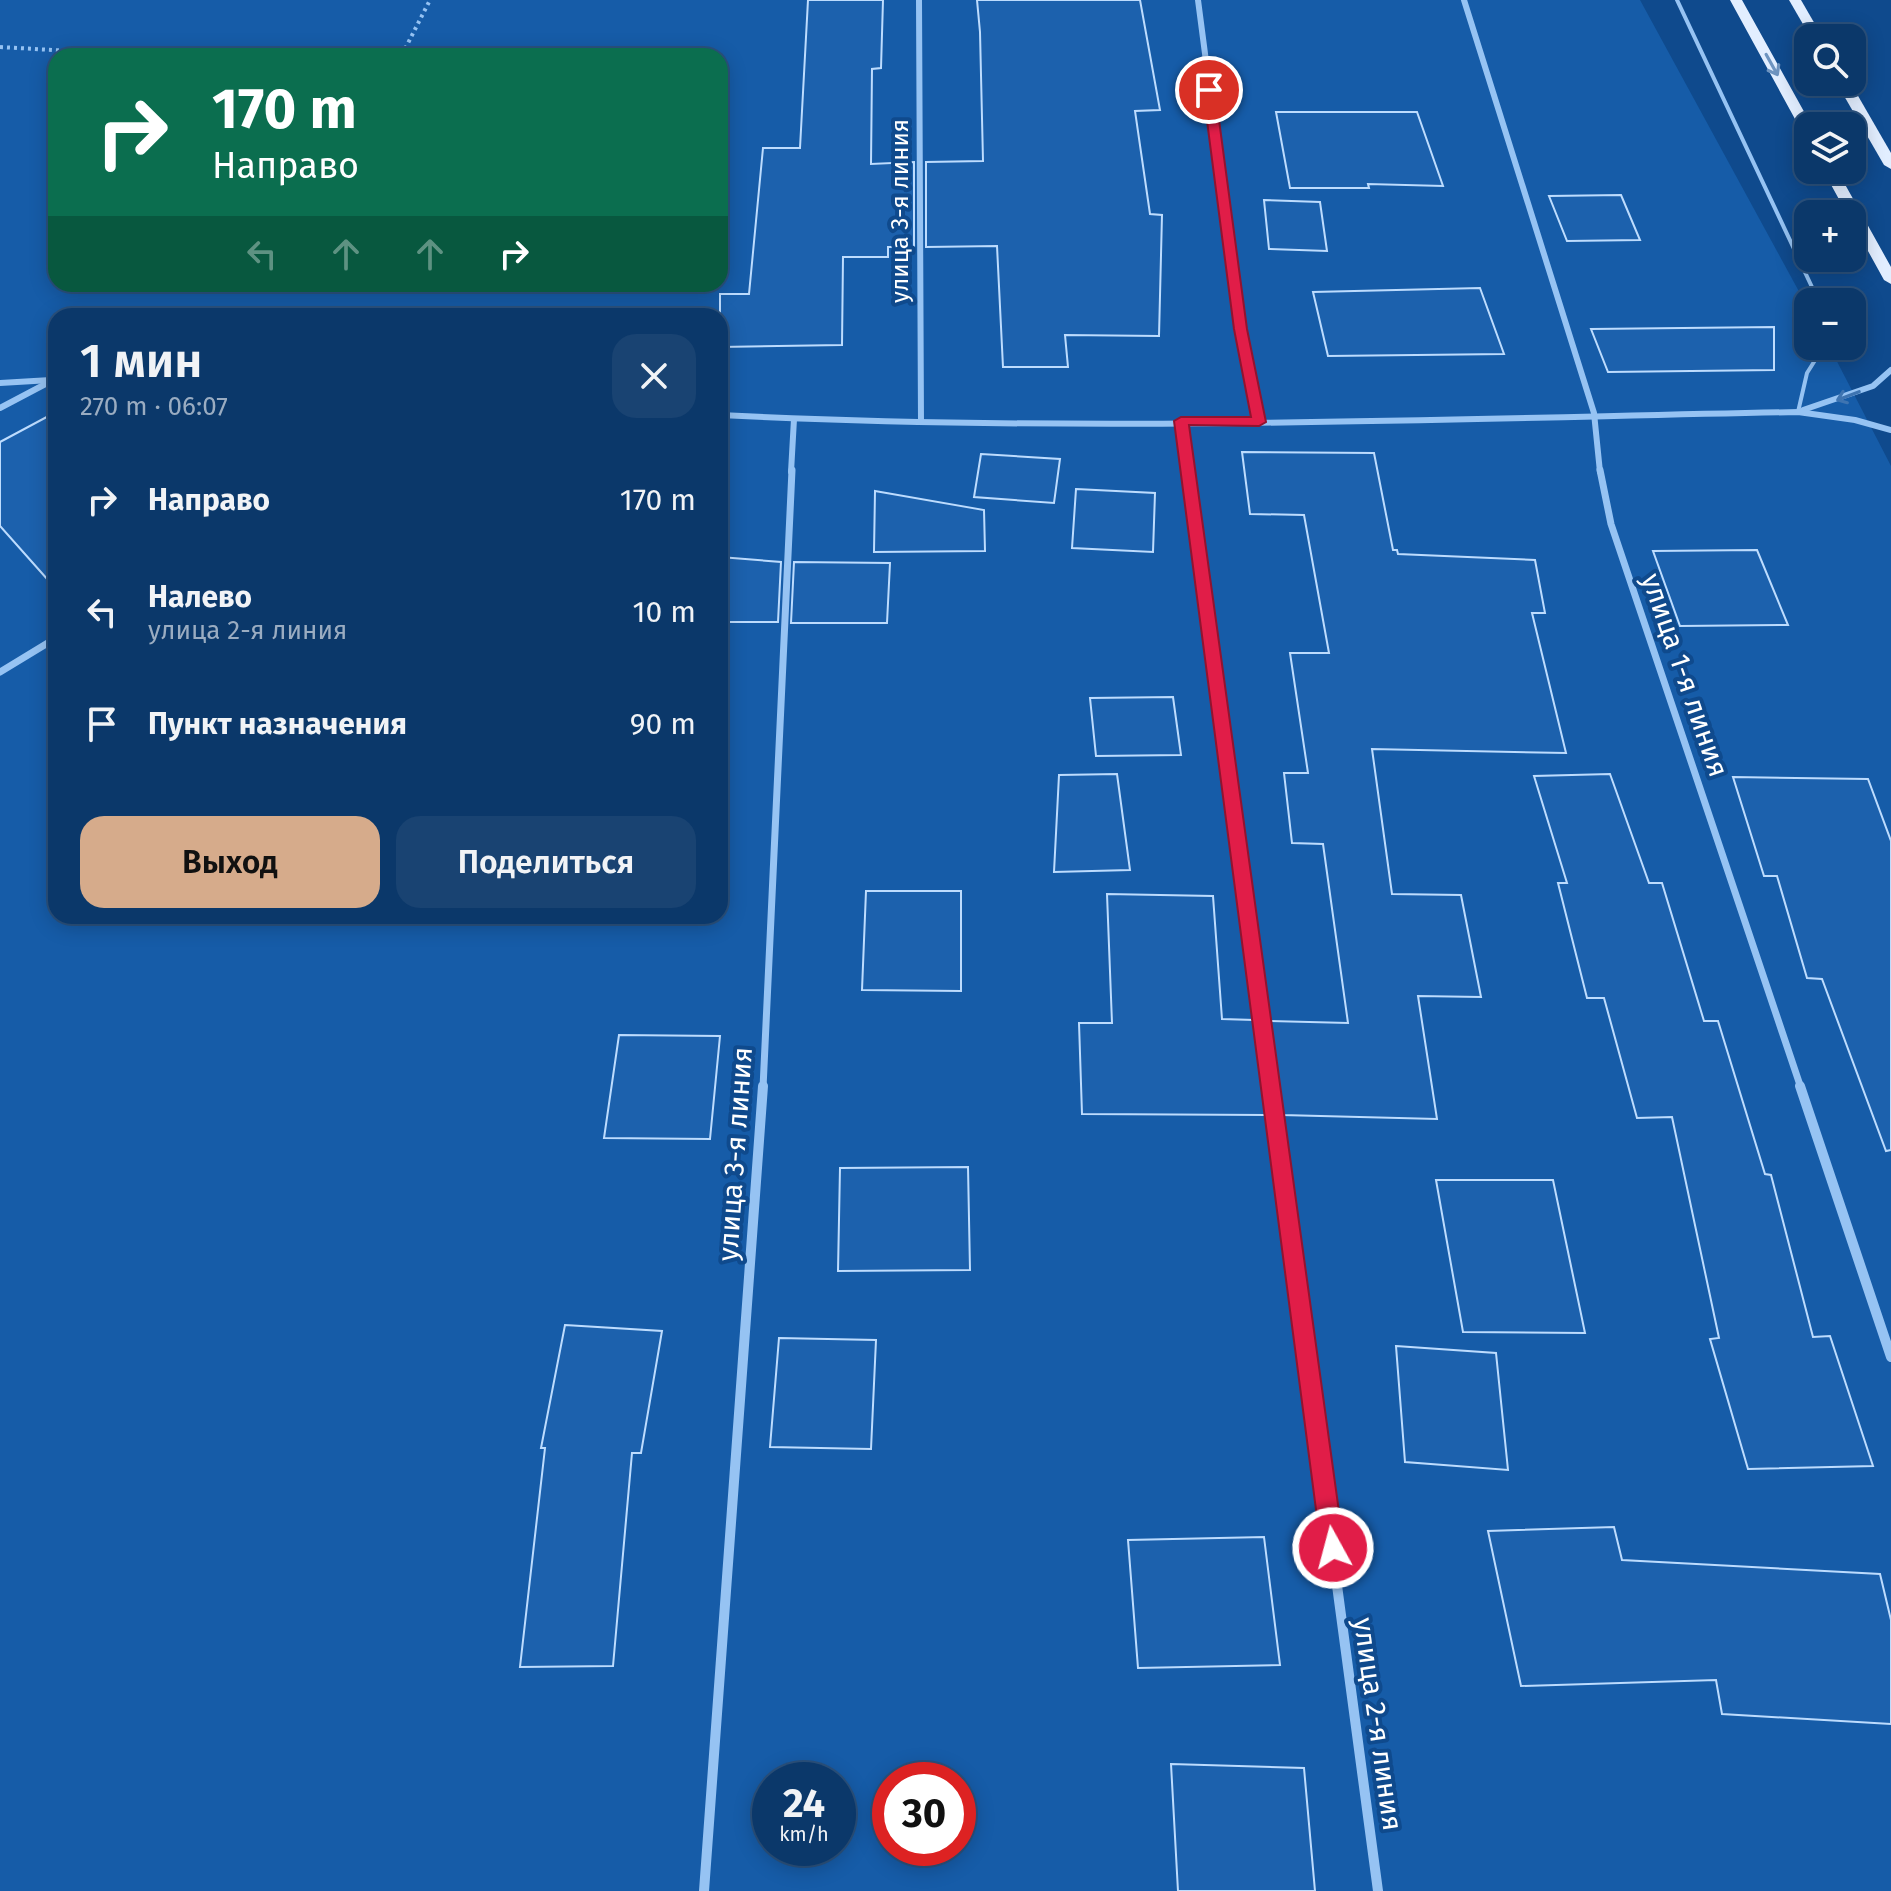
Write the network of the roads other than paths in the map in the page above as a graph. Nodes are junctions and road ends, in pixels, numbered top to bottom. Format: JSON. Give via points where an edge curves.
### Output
{"nodes":[{"id":1,"x":919,"y":0,"type":"edge"},
{"id":2,"x":1198,"y":0,"type":"edge"},
{"id":3,"x":1464,"y":0,"type":"edge"},
{"id":4,"x":1677,"y":0,"type":"edge"},
{"id":5,"x":1736,"y":0,"type":"edge"},
{"id":6,"x":1795,"y":0,"type":"edge"},
{"id":7,"x":1809,"y":24,"type":"edge"},
{"id":8,"x":1851,"y":96,"type":"edge"},
{"id":9,"x":1798,"y":112,"type":"edge"},
{"id":10,"x":1891,"y":165,"type":"edge"},
{"id":11,"x":1838,"y":184,"type":"edge"},
{"id":12,"x":1891,"y":280,"type":"edge"},
{"id":13,"x":1812,"y":288,"type":"edge"},
{"id":14,"x":1815,"y":360,"type":"edge"},
{"id":15,"x":1891,"y":370,"type":"edge"},
{"id":16,"x":48,"y":380,"type":"edge"},
{"id":17,"x":0,"y":383,"type":"edge"},
{"id":18,"x":48,"y":384,"type":"edge"},
{"id":19,"x":0,"y":408,"type":"edge"},
{"id":20,"x":1798,"y":412,"type":"junction"},
{"id":21,"x":1594,"y":413,"type":"junction"},
{"id":22,"x":728,"y":415,"type":"edge"},
{"id":23,"x":794,"y":419,"type":"junction"},
{"id":24,"x":1181,"y":421,"type":"junction"},
{"id":25,"x":921,"y":422,"type":"junction"},
{"id":26,"x":1259,"y":422,"type":"junction"},
{"id":27,"x":1891,"y":430,"type":"edge"},
{"id":28,"x":48,"y":643,"type":"edge"},
{"id":29,"x":0,"y":672,"type":"edge"},
{"id":30,"x":1891,"y":1357,"type":"edge"},
{"id":31,"x":704,"y":1891,"type":"edge"},
{"id":32,"x":1378,"y":1891,"type":"edge"}],
"edges":[{"from":1,"to":25,"type":"street","name":"улица 3-я линия"},
{"from":2,"to":26,"type":"street","via":[[1241,329]]},
{"from":3,"to":21,"type":"street","name":"улица 1-я линия"},
{"from":4,"to":13,"type":"lane"},
{"from":5,"to":9,"type":"main road","one_way":true},
{"from":6,"to":7,"type":"main road"},
{"from":8,"to":10,"type":"main road"},
{"from":11,"to":12,"type":"main road"},
{"from":14,"to":20,"type":"lane"},
{"from":15,"to":20,"type":"street","one_way":true,"via":[[1873,386]]},
{"from":16,"to":17,"type":"street"},
{"from":18,"to":19,"type":"street"},
{"from":20,"to":21,"type":"street"},
{"from":20,"to":27,"type":"street"},
{"from":21,"to":26,"type":"street"},
{"from":21,"to":30,"type":"street","name":"улица 1-я линия","via":[[1611,524]]},
{"from":22,"to":23,"type":"street"},
{"from":23,"to":25,"type":"street"},
{"from":23,"to":31,"type":"street","name":"улица 3-я линия","via":[[762,1101]]},
{"from":24,"to":25,"type":"street"},
{"from":24,"to":26,"type":"street"},
{"from":24,"to":32,"type":"street","name":"улица 2-я линия"},
{"from":28,"to":29,"type":"street"}]}
